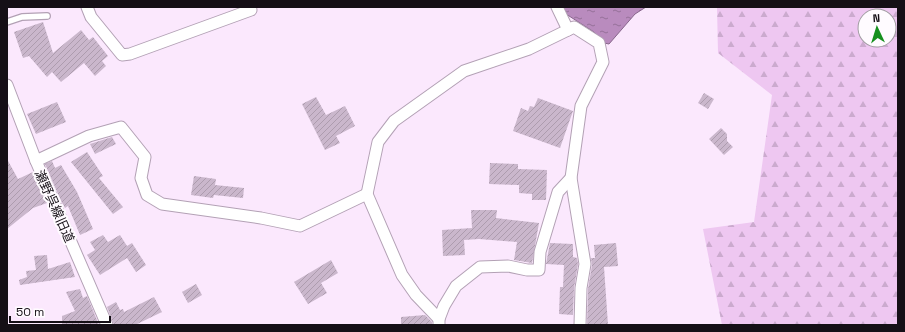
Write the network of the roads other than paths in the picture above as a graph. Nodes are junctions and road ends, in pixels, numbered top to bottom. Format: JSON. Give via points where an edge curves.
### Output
{"nodes":[{"id":1,"x":87,"y":7,"type":"edge"},
{"id":2,"x":250,"y":7,"type":"edge"},
{"id":3,"x":557,"y":7,"type":"edge"},
{"id":4,"x":47,"y":16,"type":"dead end"},
{"id":5,"x":7,"y":22,"type":"edge"},
{"id":6,"x":568,"y":30,"type":"junction"},
{"id":7,"x":7,"y":85,"type":"edge"},
{"id":8,"x":36,"y":161,"type":"junction"},
{"id":9,"x":571,"y":178,"type":"junction"},
{"id":10,"x":367,"y":194,"type":"junction"},
{"id":11,"x":439,"y":322,"type":"edge"},
{"id":12,"x":107,"y":325,"type":"edge"},
{"id":13,"x":580,"y":325,"type":"edge"}],
"edges":[{"from":1,"to":2,"type":"street","via":[[91,17],[122,55],[251,10]]},
{"from":3,"to":6,"type":"street"},
{"from":4,"to":5,"type":"lane","via":[[22,17]]},
{"from":6,"to":9,"type":"street","via":[[574,28],[599,43],[603,62],[581,106]]},
{"from":6,"to":10,"type":"street","via":[[529,49],[464,71],[394,121],[378,142]]},
{"from":7,"to":8,"type":"street","name":"瀬野呉線旧道"},
{"from":8,"to":10,"type":"street","via":[[89,136],[121,127],[145,157],[141,178],[147,195],[162,204],[300,226]]},
{"from":8,"to":12,"type":"street","name":"瀬野呉線旧道"},
{"from":9,"to":11,"type":"street","via":[[558,192],[540,252],[539,270],[508,266],[480,267],[456,286],[444,306]]},
{"from":9,"to":13,"type":"street","via":[[585,264],[581,288]]},
{"from":10,"to":11,"type":"street","via":[[402,275]]}]}
